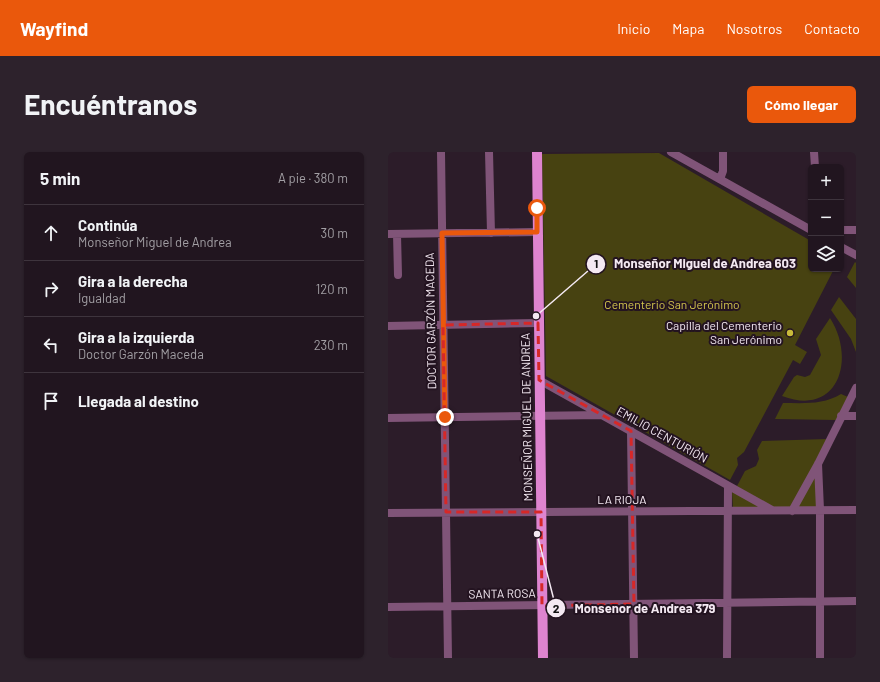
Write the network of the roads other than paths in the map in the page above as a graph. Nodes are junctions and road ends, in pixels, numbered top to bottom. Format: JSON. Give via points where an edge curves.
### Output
{"nodes":[{"id":1,"x":441,"y":152,"type":"edge"},
{"id":2,"x":489,"y":152,"type":"edge"},
{"id":3,"x":537,"y":152,"type":"edge"},
{"id":4,"x":671,"y":152,"type":"edge"},
{"id":5,"x":723,"y":152,"type":"edge"},
{"id":6,"x":814,"y":152,"type":"edge"},
{"id":7,"x":815,"y":164,"type":"edge"},
{"id":8,"x":720,"y":179,"type":"junction"},
{"id":9,"x":808,"y":228,"type":"edge"},
{"id":10,"x":844,"y":230,"type":"edge"},
{"id":11,"x":856,"y":230,"type":"edge"},
{"id":12,"x":491,"y":232,"type":"junction"},
{"id":13,"x":537,"y":232,"type":"junction"},
{"id":14,"x":442,"y":233,"type":"junction"},
{"id":15,"x":388,"y":234,"type":"edge"},
{"id":16,"x":397,"y":234,"type":"junction"},
{"id":17,"x":844,"y":249,"type":"edge"},
{"id":18,"x":856,"y":255,"type":"edge"},
{"id":19,"x":398,"y":275,"type":"dead end"},
{"id":20,"x":538,"y":323,"type":"junction"},
{"id":21,"x":443,"y":325,"type":"junction"},
{"id":22,"x":388,"y":326,"type":"edge"},
{"id":23,"x":539,"y":380,"type":"junction"},
{"id":24,"x":856,"y":388,"type":"edge"},
{"id":25,"x":603,"y":415,"type":"junction"},
{"id":26,"x":540,"y":416,"type":"junction"},
{"id":27,"x":841,"y":416,"type":"junction"},
{"id":28,"x":856,"y":416,"type":"edge"},
{"id":29,"x":445,"y":417,"type":"junction"},
{"id":30,"x":388,"y":418,"type":"edge"},
{"id":31,"x":630,"y":431,"type":"junction"},
{"id":32,"x":818,"y":464,"type":"junction"},
{"id":33,"x":731,"y":487,"type":"junction"},
{"id":34,"x":820,"y":510,"type":"junction"},
{"id":35,"x":856,"y":510,"type":"edge"},
{"id":36,"x":728,"y":511,"type":"junction"},
{"id":37,"x":774,"y":511,"type":"junction"},
{"id":38,"x":792,"y":511,"type":"junction"},
{"id":39,"x":446,"y":512,"type":"junction"},
{"id":40,"x":541,"y":512,"type":"junction"},
{"id":41,"x":632,"y":512,"type":"junction"},
{"id":42,"x":388,"y":513,"type":"edge"},
{"id":43,"x":856,"y":601,"type":"edge"},
{"id":44,"x":820,"y":602,"type":"junction"},
{"id":45,"x":728,"y":603,"type":"junction"},
{"id":46,"x":634,"y":604,"type":"junction"},
{"id":47,"x":447,"y":606,"type":"junction"},
{"id":48,"x":542,"y":606,"type":"junction"},
{"id":49,"x":388,"y":607,"type":"edge"},
{"id":50,"x":448,"y":658,"type":"edge"},
{"id":51,"x":543,"y":658,"type":"edge"},
{"id":52,"x":634,"y":658,"type":"edge"},
{"id":53,"x":728,"y":658,"type":"edge"},
{"id":54,"x":820,"y":658,"type":"edge"}],
"edges":[{"from":1,"to":14,"type":"street","name":"DOCTOR GARZÓN MACEDA"},
{"from":2,"to":12,"type":"street"},
{"from":3,"to":13,"type":"main road","name":"MONSEÑOR MIGUEL DE ANDREA"},
{"from":4,"to":8,"type":"street"},
{"from":5,"to":8,"type":"street","via":[[724,171]]},
{"from":6,"to":7,"type":"street"},
{"from":8,"to":9,"type":"street"},
{"from":10,"to":11,"type":"street"},
{"from":12,"to":13,"type":"street"},
{"from":12,"to":14,"type":"street"},
{"from":13,"to":20,"type":"main road","name":"MONSEÑOR MIGUEL DE ANDREA"},
{"from":14,"to":16,"type":"street"},
{"from":14,"to":21,"type":"street","name":"DOCTOR GARZÓN MACEDA"},
{"from":15,"to":16,"type":"street"},
{"from":16,"to":19,"type":"street"},
{"from":17,"to":18,"type":"street"},
{"from":20,"to":21,"type":"street"},
{"from":20,"to":23,"type":"main road","name":"MONSEÑOR MIGUEL DE ANDREA"},
{"from":21,"to":22,"type":"street"},
{"from":21,"to":29,"type":"street","name":"DOCTOR GARZÓN MACEDA"},
{"from":23,"to":25,"type":"street","name":"EMILIO CENTURIÓN"},
{"from":23,"to":26,"type":"main road","name":"MONSEÑOR MIGUEL DE ANDREA"},
{"from":24,"to":27,"type":"street"},
{"from":25,"to":26,"type":"street"},
{"from":25,"to":31,"type":"street","name":"EMILIO CENTURIÓN"},
{"from":26,"to":29,"type":"street"},
{"from":26,"to":40,"type":"main road","name":"MONSEÑOR MIGUEL DE ANDREA"},
{"from":27,"to":28,"type":"street"},
{"from":27,"to":32,"type":"street"},
{"from":29,"to":30,"type":"street"},
{"from":29,"to":39,"type":"street","name":"DOCTOR GARZÓN MACEDA"},
{"from":31,"to":33,"type":"street","name":"EMILIO CENTURIÓN"},
{"from":31,"to":41,"type":"street"},
{"from":32,"to":34,"type":"street"},
{"from":32,"to":38,"type":"street"},
{"from":33,"to":36,"type":"street"},
{"from":33,"to":37,"type":"street","name":"EMILIO CENTURIÓN"},
{"from":34,"to":35,"type":"street","name":"LA RIOJA"},
{"from":34,"to":38,"type":"street","name":"LA RIOJA"},
{"from":34,"to":44,"type":"street"},
{"from":36,"to":37,"type":"street","name":"LA RIOJA"},
{"from":36,"to":41,"type":"street","name":"LA RIOJA"},
{"from":36,"to":45,"type":"street"},
{"from":37,"to":38,"type":"street","name":"LA RIOJA"},
{"from":39,"to":40,"type":"street","name":"LA RIOJA"},
{"from":39,"to":42,"type":"street","name":"LA RIOJA"},
{"from":39,"to":47,"type":"street","name":"DOCTOR GARZÓN MACEDA"},
{"from":40,"to":41,"type":"street","name":"LA RIOJA"},
{"from":40,"to":48,"type":"main road","name":"MONSEÑOR MIGUEL DE ANDREA"},
{"from":41,"to":46,"type":"street"},
{"from":43,"to":44,"type":"street","name":"SANTA ROSA"},
{"from":44,"to":45,"type":"street","name":"SANTA ROSA"},
{"from":44,"to":54,"type":"street"},
{"from":45,"to":46,"type":"street","name":"SANTA ROSA"},
{"from":45,"to":53,"type":"street"},
{"from":46,"to":48,"type":"street","name":"SANTA ROSA"},
{"from":46,"to":52,"type":"street"},
{"from":47,"to":48,"type":"street","name":"SANTA ROSA"},
{"from":47,"to":49,"type":"street","name":"SANTA ROSA"},
{"from":47,"to":50,"type":"street","name":"DOCTOR GARZÓN MACEDA"},
{"from":48,"to":51,"type":"main road","name":"MONSEÑOR MIGUEL DE ANDREA"}]}
